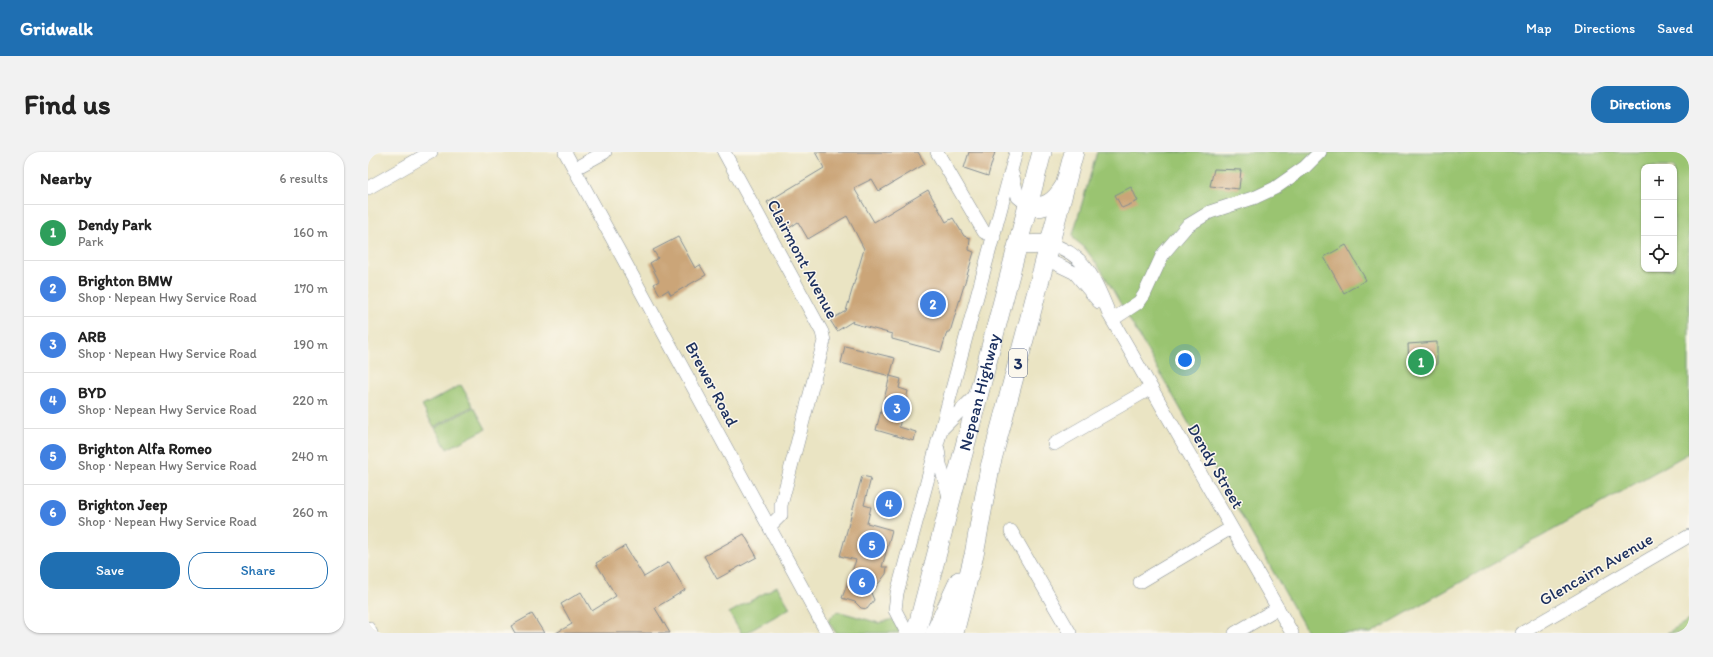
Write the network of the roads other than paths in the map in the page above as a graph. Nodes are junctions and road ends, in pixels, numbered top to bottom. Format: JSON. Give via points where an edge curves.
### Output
{"nodes":[{"id":1,"x":431,"y":152,"type":"edge"},
{"id":2,"x":565,"y":152,"type":"edge"},
{"id":3,"x":605,"y":152,"type":"edge"},
{"id":4,"x":724,"y":152,"type":"edge"},
{"id":5,"x":937,"y":152,"type":"edge"},
{"id":6,"x":1016,"y":152,"type":"edge"},
{"id":7,"x":1042,"y":152,"type":"edge"},
{"id":8,"x":1074,"y":152,"type":"edge"},
{"id":9,"x":1320,"y":152,"type":"edge"},
{"id":10,"x":574,"y":169,"type":"junction"},
{"id":11,"x":1011,"y":170,"type":"junction"},
{"id":12,"x":1066,"y":184,"type":"junction"},
{"id":13,"x":368,"y":188,"type":"edge"},
{"id":14,"x":1028,"y":205,"type":"junction"},
{"id":15,"x":994,"y":237,"type":"junction"},
{"id":16,"x":1018,"y":245,"type":"junction"},
{"id":17,"x":1048,"y":252,"type":"junction"},
{"id":18,"x":1030,"y":317,"type":"junction"},
{"id":19,"x":1111,"y":318,"type":"junction"},
{"id":20,"x":998,"y":320,"type":"junction"},
{"id":21,"x":1151,"y":388,"type":"junction"},
{"id":22,"x":980,"y":391,"type":"junction"},
{"id":23,"x":939,"y":438,"type":"junction"},
{"id":24,"x":1054,"y":444,"type":"dead end"},
{"id":25,"x":950,"y":502,"type":"junction"},
{"id":26,"x":766,"y":522,"type":"junction"},
{"id":27,"x":1231,"y":528,"type":"junction"},
{"id":28,"x":1011,"y":531,"type":"dead end"},
{"id":29,"x":1689,"y":536,"type":"edge"},
{"id":30,"x":972,"y":559,"type":"junction"},
{"id":31,"x":1140,"y":582,"type":"dead end"},
{"id":32,"x":1278,"y":608,"type":"junction"},
{"id":33,"x":368,"y":628,"type":"edge"},
{"id":34,"x":371,"y":633,"type":"edge"},
{"id":35,"x":827,"y":633,"type":"edge"},
{"id":36,"x":907,"y":633,"type":"edge"},
{"id":37,"x":916,"y":633,"type":"edge"},
{"id":38,"x":935,"y":633,"type":"edge"},
{"id":39,"x":954,"y":633,"type":"edge"},
{"id":40,"x":1070,"y":633,"type":"edge"},
{"id":41,"x":1235,"y":633,"type":"edge"},
{"id":42,"x":1292,"y":633,"type":"edge"},
{"id":43,"x":1522,"y":633,"type":"edge"}],
"edges":[{"from":1,"to":13,"type":"street"},
{"from":2,"to":10,"type":"street","name":"Brewer Road"},
{"from":3,"to":10,"type":"street"},
{"from":4,"to":26,"type":"street","name":"Clairmont Avenue","via":[[824,336],[824,345],[781,505]]},
{"from":5,"to":15,"type":"street","via":[[984,232]]},
{"from":6,"to":11,"type":"street"},
{"from":7,"to":14,"type":"highway","name":"Nepean Highway","number":"3"},
{"from":8,"to":12,"type":"highway","name":"Nepean Highway","number":"3"},
{"from":9,"to":19,"type":"street","via":[[1305,167],[1275,188],[1210,212],[1187,226],[1163,254],[1139,302]]},
{"from":10,"to":26,"type":"street","name":"Brewer Road"},
{"from":11,"to":14,"type":"street","via":[[1016,193],[1020,200]]},
{"from":11,"to":15,"type":"street"},
{"from":12,"to":14,"type":"highway","via":[[1058,196],[1048,204],[1038,208]]},
{"from":12,"to":17,"type":"highway","name":"Nepean Highway","number":"3"},
{"from":14,"to":16,"type":"highway","name":"Nepean Highway","number":"3"},
{"from":15,"to":23,"type":"street"},
{"from":16,"to":17,"type":"highway"},
{"from":16,"to":20,"type":"highway","name":"Nepean Highway","number":"3"},
{"from":17,"to":18,"type":"highway","name":"Nepean Highway","number":"3"},
{"from":17,"to":19,"type":"street","name":"Dendy Street","via":[[1066,250],[1082,262],[1097,286]]},
{"from":18,"to":20,"type":"highway","via":[[1015,314]]},
{"from":18,"to":30,"type":"highway","name":"Nepean Highway","number":"3","via":[[990,467]]},
{"from":19,"to":21,"type":"street","name":"Dendy Street"},
{"from":20,"to":22,"type":"highway","name":"Nepean Highway","number":"3"},
{"from":21,"to":24,"type":"street"},
{"from":21,"to":27,"type":"street","name":"Dendy Street"},
{"from":22,"to":23,"type":"street","via":[[952,417]]},
{"from":22,"to":25,"type":"highway","name":"Nepean Highway","number":"3"},
{"from":23,"to":25,"type":"street","via":[[940,464]]},
{"from":23,"to":36,"type":"street","via":[[896,597],[895,610]]},
{"from":25,"to":37,"type":"highway","name":"Nepean Highway","number":"3"},
{"from":26,"to":35,"type":"street","name":"Brewer Road"},
{"from":27,"to":31,"type":"street"},
{"from":27,"to":32,"type":"street","name":"Dendy Street"},
{"from":28,"to":40,"type":"street"},
{"from":29,"to":43,"type":"street","name":"Glencairn Avenue"},
{"from":30,"to":38,"type":"highway","via":[[949,600]]},
{"from":30,"to":39,"type":"highway","name":"Nepean Highway","number":"3"},
{"from":32,"to":41,"type":"street"},
{"from":32,"to":42,"type":"street","name":"Dendy Street"},
{"from":33,"to":34,"type":"street"}]}
